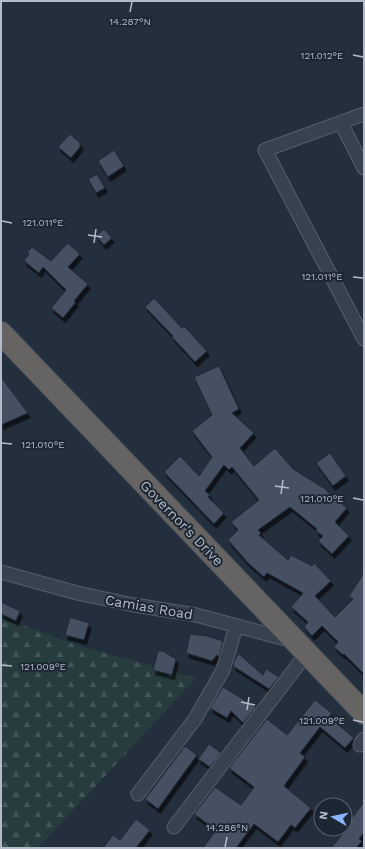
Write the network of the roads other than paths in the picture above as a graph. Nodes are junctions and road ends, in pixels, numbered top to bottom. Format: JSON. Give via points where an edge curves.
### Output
{"nodes":[{"id":1,"x":364,"y":114,"type":"edge"},
{"id":2,"x":341,"y":123,"type":"junction"},
{"id":3,"x":364,"y":168,"type":"edge"},
{"id":4,"x":1,"y":334,"type":"edge"},
{"id":5,"x":364,"y":339,"type":"edge"},
{"id":6,"x":1,"y":572,"type":"edge"},
{"id":7,"x":236,"y":627,"type":"junction"},
{"id":8,"x":302,"y":648,"type":"junction"},
{"id":9,"x":362,"y":707,"type":"edge"},
{"id":10,"x":138,"y":794,"type":"dead end"},
{"id":11,"x":174,"y":827,"type":"dead end"}],
"edges":[{"from":1,"to":2,"type":"street"},
{"from":2,"to":3,"type":"street"},
{"from":2,"to":5,"type":"street","via":[[265,150]]},
{"from":4,"to":8,"type":"highway","name":"Governor's Drive"},
{"from":6,"to":7,"type":"street","name":"Camias Road","via":[[77,593],[196,615]]},
{"from":7,"to":8,"type":"street","name":"Camias Road"},
{"from":7,"to":10,"type":"street","via":[[223,670],[195,719]]},
{"from":8,"to":9,"type":"highway","name":"Governor's Drive"},
{"from":8,"to":11,"type":"street"}]}
